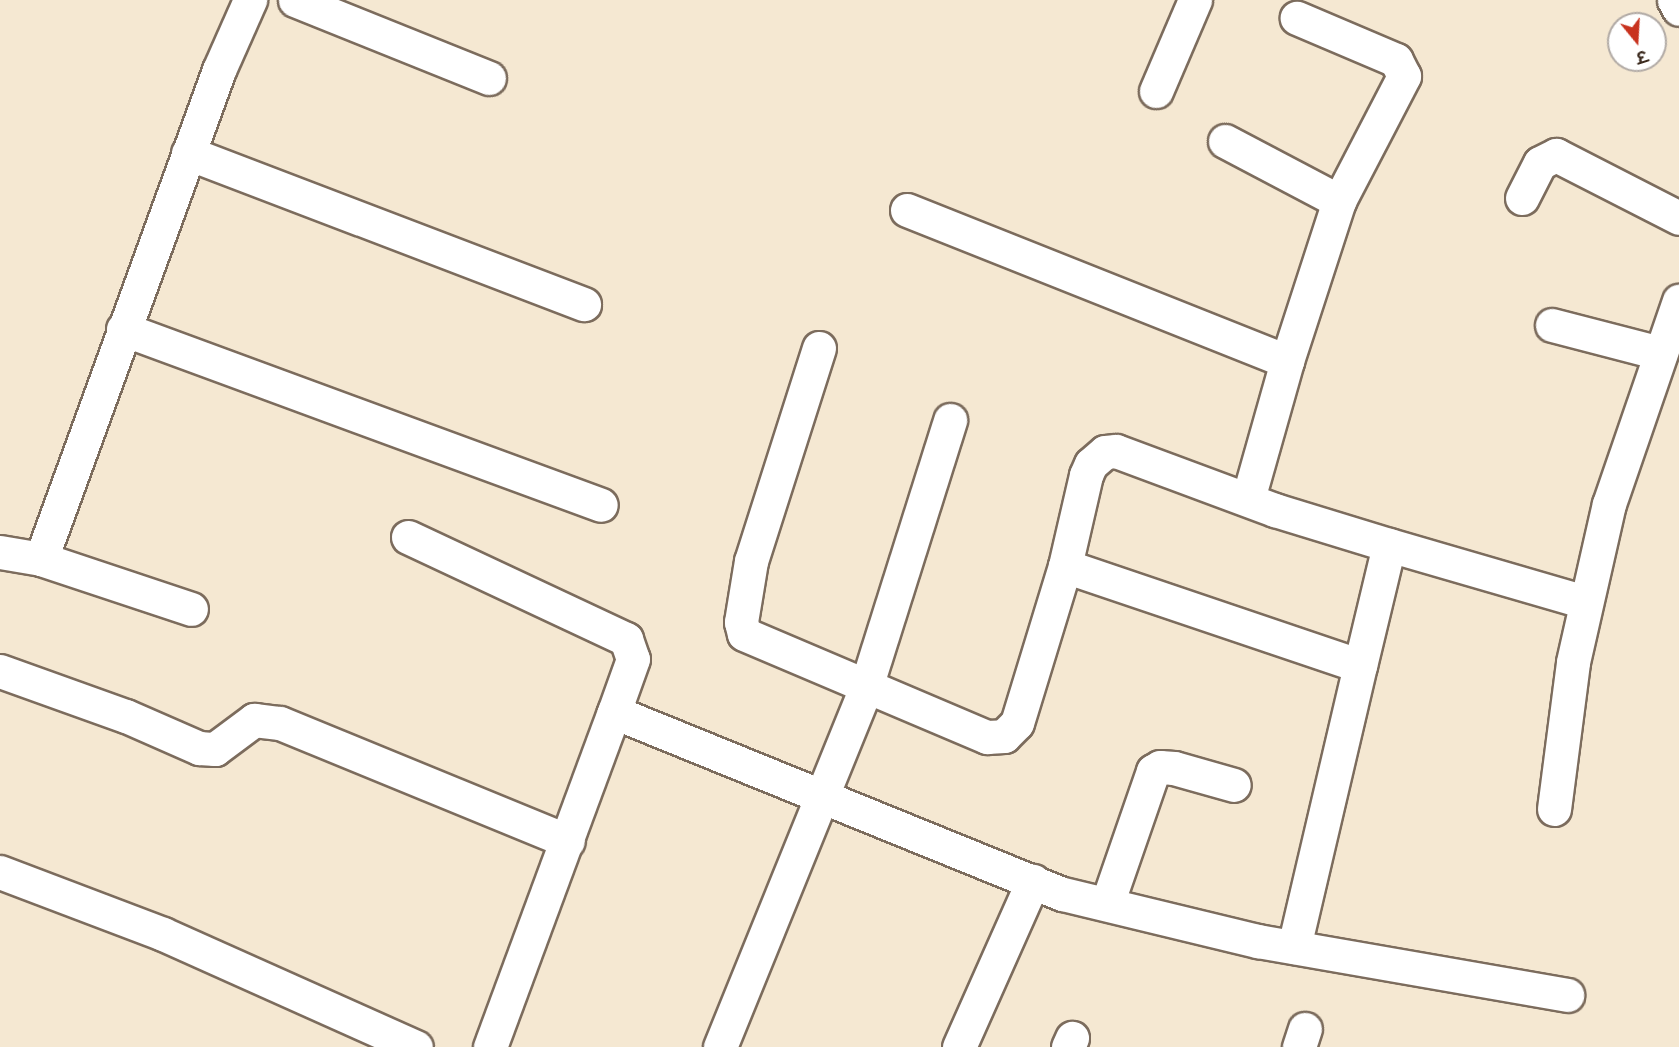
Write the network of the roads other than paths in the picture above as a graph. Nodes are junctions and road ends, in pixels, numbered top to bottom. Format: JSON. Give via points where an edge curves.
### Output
{"nodes":[{"id":1,"x":250,"y":0,"type":"edge"},
{"id":2,"x":295,"y":0,"type":"edge"},
{"id":3,"x":1195,"y":0,"type":"edge"},
{"id":4,"x":1674,"y":0,"type":"edge"},
{"id":5,"x":1679,"y":9,"type":"edge"},
{"id":6,"x":1297,"y":18,"type":"dead end"},
{"id":7,"x":489,"y":78,"type":"dead end"},
{"id":8,"x":1156,"y":91,"type":"dead end"},
{"id":9,"x":1225,"y":141,"type":"dead end"},
{"id":10,"x":188,"y":153,"type":"junction"},
{"id":11,"x":1522,"y":198,"type":"dead end"},
{"id":12,"x":1339,"y":201,"type":"junction"},
{"id":13,"x":907,"y":210,"type":"dead end"},
{"id":14,"x":1679,"y":218,"type":"edge"},
{"id":15,"x":1679,"y":301,"type":"edge"},
{"id":16,"x":584,"y":304,"type":"dead end"},
{"id":17,"x":1552,"y":325,"type":"dead end"},
{"id":18,"x":123,"y":329,"type":"junction"},
{"id":19,"x":819,"y":348,"type":"dead end"},
{"id":20,"x":1660,"y":353,"type":"junction"},
{"id":21,"x":1287,"y":362,"type":"junction"},
{"id":22,"x":950,"y":420,"type":"dead end"},
{"id":23,"x":1248,"y":499,"type":"junction"},
{"id":24,"x":601,"y":505,"type":"dead end"},
{"id":25,"x":408,"y":537,"type":"dead end"},
{"id":26,"x":1389,"y":545,"type":"junction"},
{"id":27,"x":0,"y":552,"type":"edge"},
{"id":28,"x":41,"y":559,"type":"junction"},
{"id":29,"x":1065,"y":566,"type":"junction"},
{"id":30,"x":1585,"y":602,"type":"junction"},
{"id":31,"x":191,"y":609,"type":"dead end"},
{"id":32,"x":1360,"y":666,"type":"junction"},
{"id":33,"x":0,"y":671,"type":"edge"},
{"id":34,"x":867,"y":687,"type":"junction"},
{"id":35,"x":614,"y":712,"type":"junction"},
{"id":36,"x":1234,"y":785,"type":"dead end"},
{"id":37,"x":822,"y":798,"type":"junction"},
{"id":38,"x":1554,"y":810,"type":"dead end"},
{"id":39,"x":567,"y":841,"type":"junction"},
{"id":40,"x":0,"y":872,"type":"edge"},
{"id":41,"x":1033,"y":881,"type":"junction"},
{"id":42,"x":1107,"y":904,"type":"junction"},
{"id":43,"x":1294,"y":947,"type":"junction"},
{"id":44,"x":1567,"y":994,"type":"dead end"},
{"id":45,"x":416,"y":1047,"type":"edge"},
{"id":46,"x":490,"y":1047,"type":"edge"},
{"id":47,"x":720,"y":1047,"type":"edge"},
{"id":48,"x":959,"y":1047,"type":"edge"}],
"edges":[{"from":1,"to":10,"type":"street"},
{"from":2,"to":7,"type":"street"},
{"from":3,"to":8,"type":"street"},
{"from":4,"to":5,"type":"street"},
{"from":6,"to":12,"type":"street","via":[[1396,60],[1404,70]]},
{"from":9,"to":12,"type":"street"},
{"from":10,"to":16,"type":"street"},
{"from":10,"to":18,"type":"street"},
{"from":11,"to":14,"type":"street","via":[[1540,163],[1556,155]]},
{"from":12,"to":21,"type":"street"},
{"from":13,"to":21,"type":"street"},
{"from":15,"to":20,"type":"street"},
{"from":17,"to":20,"type":"street"},
{"from":18,"to":24,"type":"street"},
{"from":18,"to":28,"type":"street"},
{"from":19,"to":34,"type":"street","via":[[751,561],[742,628],[748,637]]},
{"from":20,"to":30,"type":"street","via":[[1609,504]]},
{"from":21,"to":23,"type":"street"},
{"from":22,"to":34,"type":"street"},
{"from":23,"to":26,"type":"street"},
{"from":23,"to":29,"type":"street","via":[[1116,451],[1105,452],[1091,464],[1086,475]]},
{"from":25,"to":35,"type":"street","via":[[615,630],[626,639],[633,659]]},
{"from":26,"to":30,"type":"street"},
{"from":26,"to":32,"type":"street"},
{"from":27,"to":28,"type":"street"},
{"from":28,"to":31,"type":"street"},
{"from":29,"to":32,"type":"street"},
{"from":29,"to":34,"type":"street","via":[[1011,732],[997,738],[987,736]]},
{"from":30,"to":38,"type":"street","via":[[1566,701]]},
{"from":32,"to":43,"type":"street"},
{"from":33,"to":39,"type":"street","via":[[126,716],[200,748],[220,746],[254,720],[280,723]]},
{"from":34,"to":37,"type":"street"},
{"from":35,"to":37,"type":"street"},
{"from":35,"to":39,"type":"street"},
{"from":36,"to":42,"type":"street","via":[[1174,768],[1160,766],[1153,771]]},
{"from":37,"to":41,"type":"street"},
{"from":37,"to":47,"type":"street"},
{"from":39,"to":46,"type":"street"},
{"from":40,"to":45,"type":"street","via":[[163,934]]},
{"from":41,"to":42,"type":"street","via":[[1063,894]]},
{"from":41,"to":48,"type":"street"},
{"from":42,"to":43,"type":"street"},
{"from":43,"to":44,"type":"street"}]}
